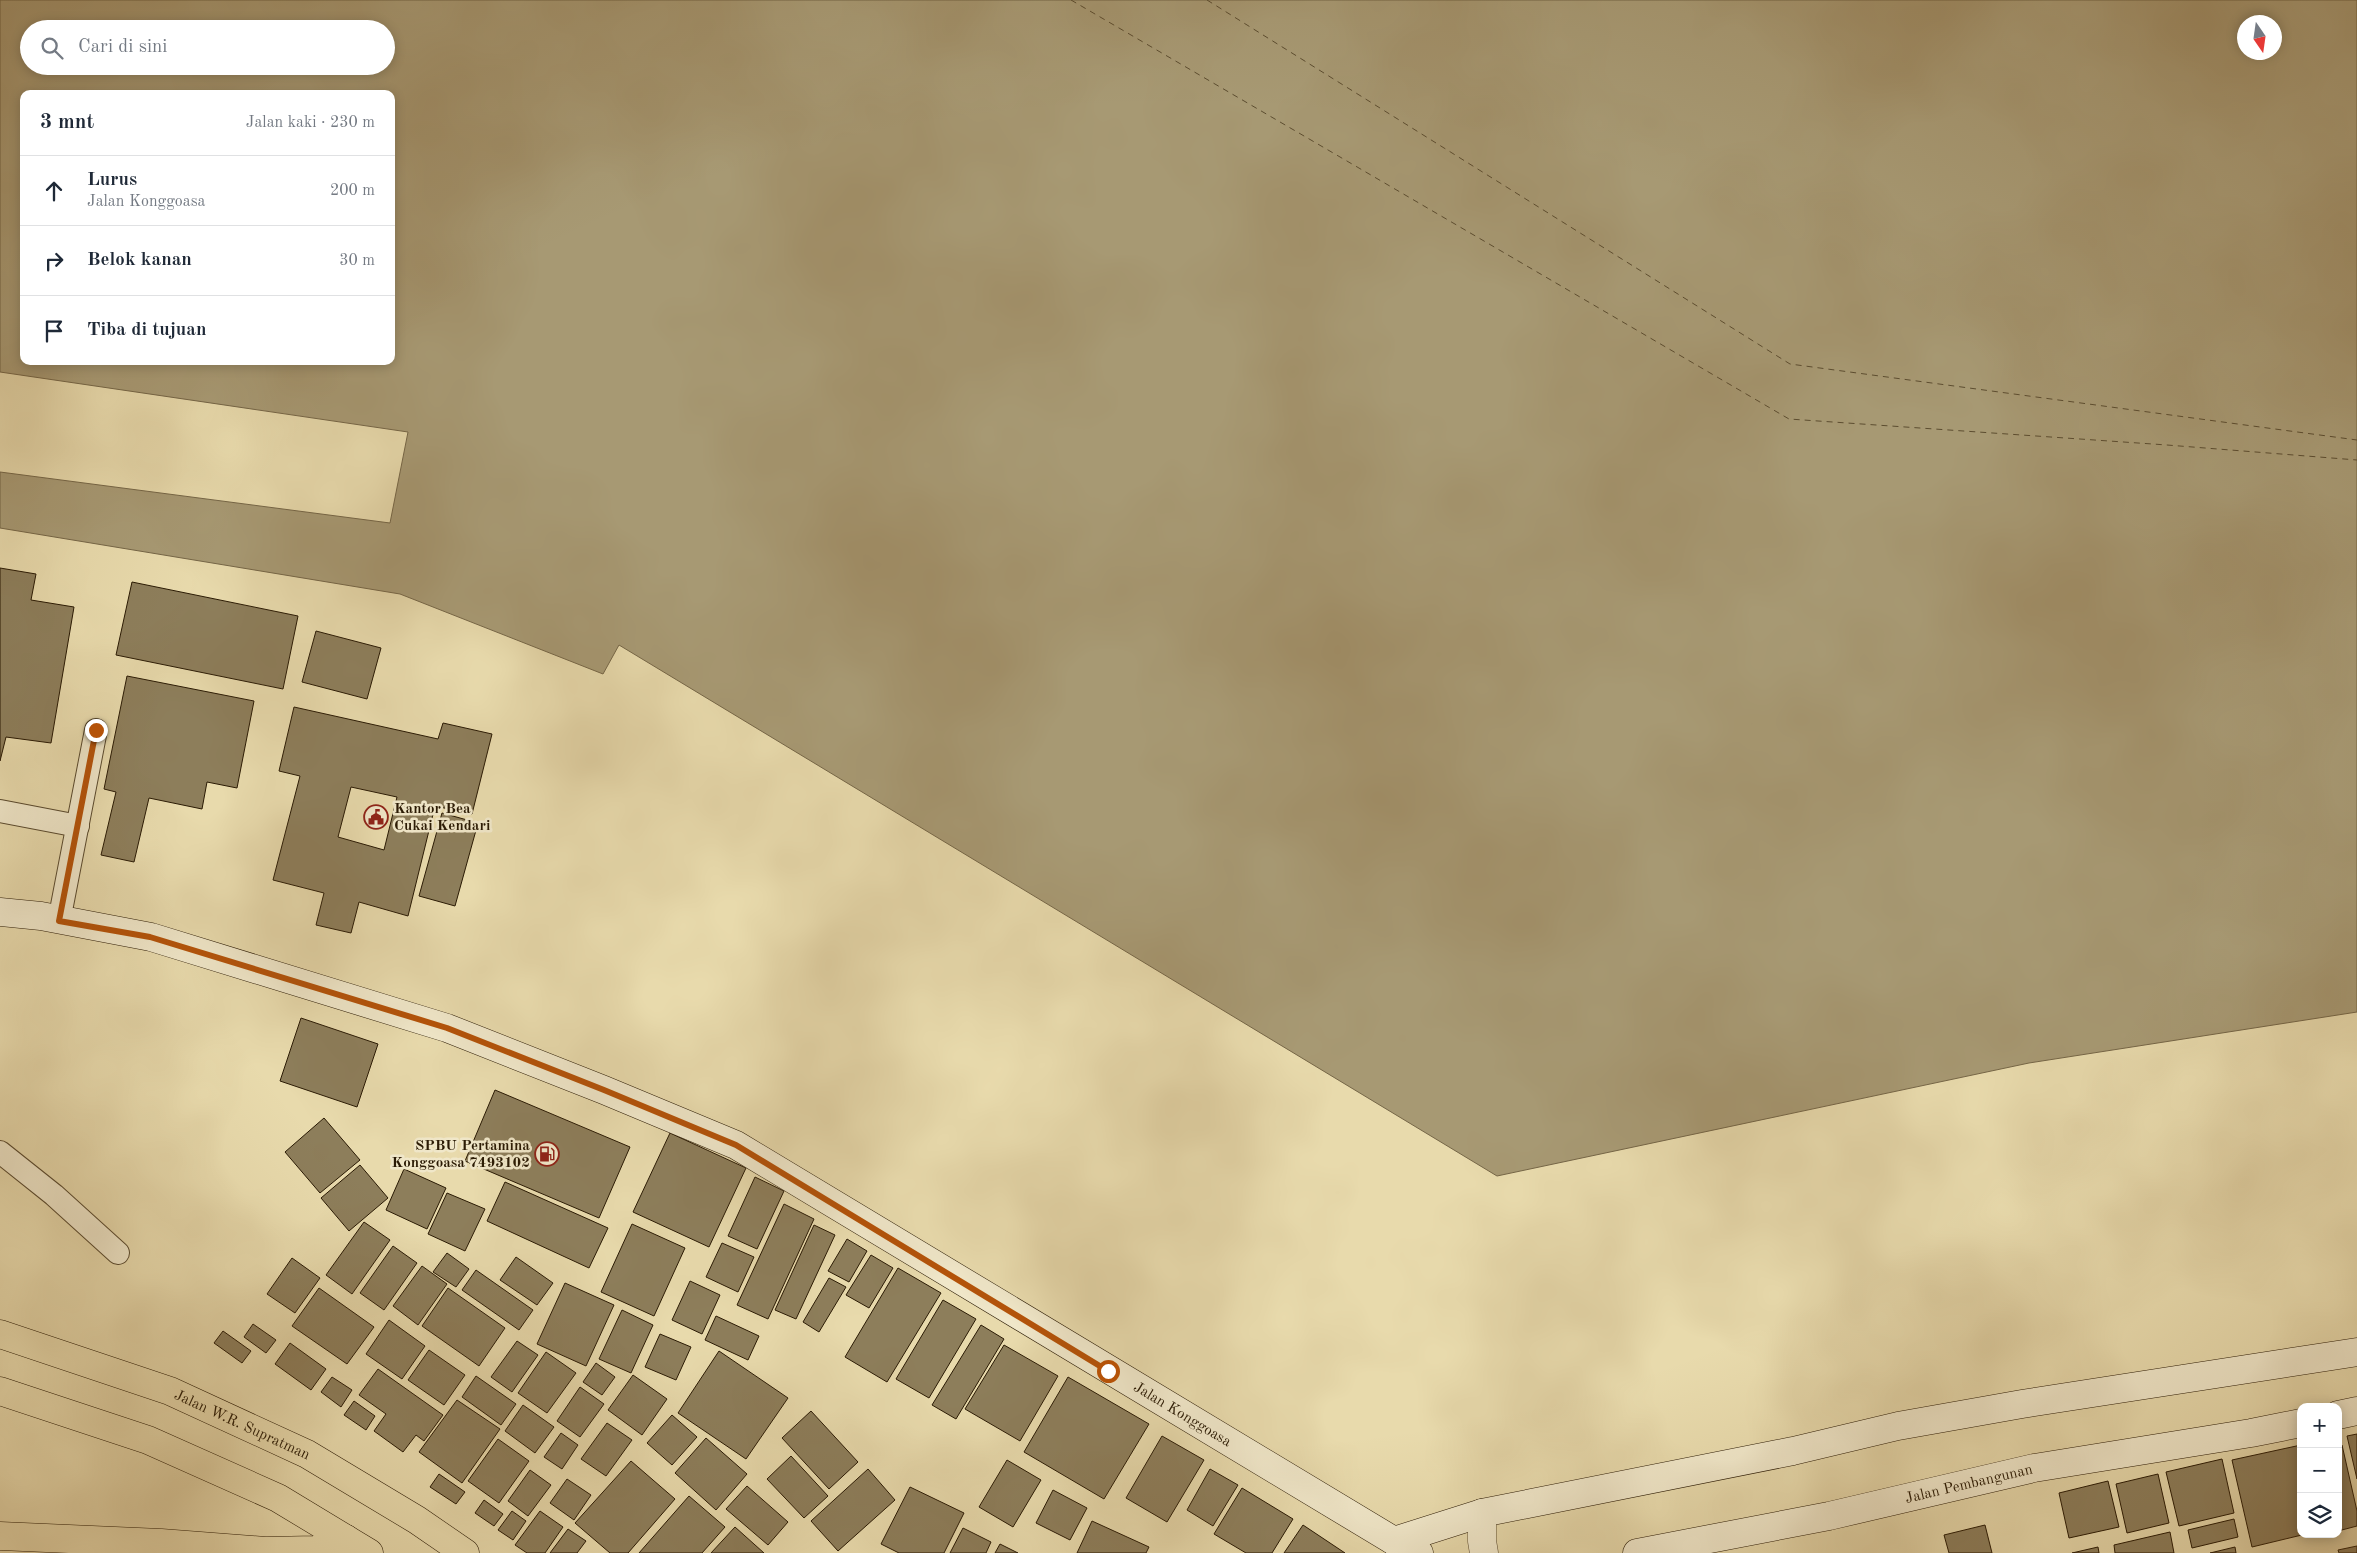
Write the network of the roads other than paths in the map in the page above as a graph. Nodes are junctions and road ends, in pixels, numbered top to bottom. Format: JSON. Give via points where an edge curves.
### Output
{"nodes":[{"id":1,"x":96,"y":730,"type":"dead end"},
{"id":2,"x":0,"y":811,"type":"edge"},
{"id":3,"x":78,"y":826,"type":"junction"},
{"id":4,"x":0,"y":912,"type":"edge"},
{"id":5,"x":59,"y":921,"type":"junction"},
{"id":6,"x":0,"y":1152,"type":"edge"},
{"id":7,"x":118,"y":1253,"type":"dead end"},
{"id":8,"x":0,"y":1334,"type":"edge"},
{"id":9,"x":2357,"y":1352,"type":"edge"},
{"id":10,"x":0,"y":1392,"type":"edge"},
{"id":11,"x":2357,"y":1410,"type":"edge"},
{"id":12,"x":2342,"y":1413,"type":"edge"},
{"id":13,"x":2297,"y":1423,"type":"edge"},
{"id":14,"x":1482,"y":1513,"type":"junction"},
{"id":15,"x":0,"y":1536,"type":"edge"},
{"id":16,"x":346,"y":1539,"type":"junction"},
{"id":17,"x":1394,"y":1542,"type":"junction"},
{"id":18,"x":369,"y":1553,"type":"edge"},
{"id":19,"x":465,"y":1553,"type":"edge"},
{"id":20,"x":1419,"y":1553,"type":"edge"},
{"id":21,"x":1484,"y":1553,"type":"edge"},
{"id":22,"x":1637,"y":1553,"type":"edge"}],
"edges":[{"from":1,"to":3,"type":"lane"},
{"from":2,"to":3,"type":"lane"},
{"from":3,"to":5,"type":"lane"},
{"from":4,"to":5,"type":"main road","name":"Jalan Konggoasa"},
{"from":5,"to":17,"type":"main road","name":"Jalan Konggoasa","via":[[150,937],[447,1028],[736,1145]]},
{"from":6,"to":7,"type":"lane"},
{"from":8,"to":19,"type":"main road","name":"Jalan W.R. Supratman","via":[[170,1391],[307,1454]]},
{"from":9,"to":14,"type":"main road","via":[[1898,1426],[1793,1451]]},
{"from":10,"to":16,"type":"main road","via":[[148,1440],[278,1498]]},
{"from":11,"to":12,"type":"main road"},
{"from":13,"to":22,"type":"main road","name":"Jalan Pembangunan","via":[[2034,1468],[1829,1516]]},
{"from":14,"to":17,"type":"main road"},
{"from":14,"to":21,"type":"main road"},
{"from":15,"to":16,"type":"main road","via":[[265,1551],[316,1550]]},
{"from":16,"to":18,"type":"main road"},
{"from":17,"to":20,"type":"main road"}]}
